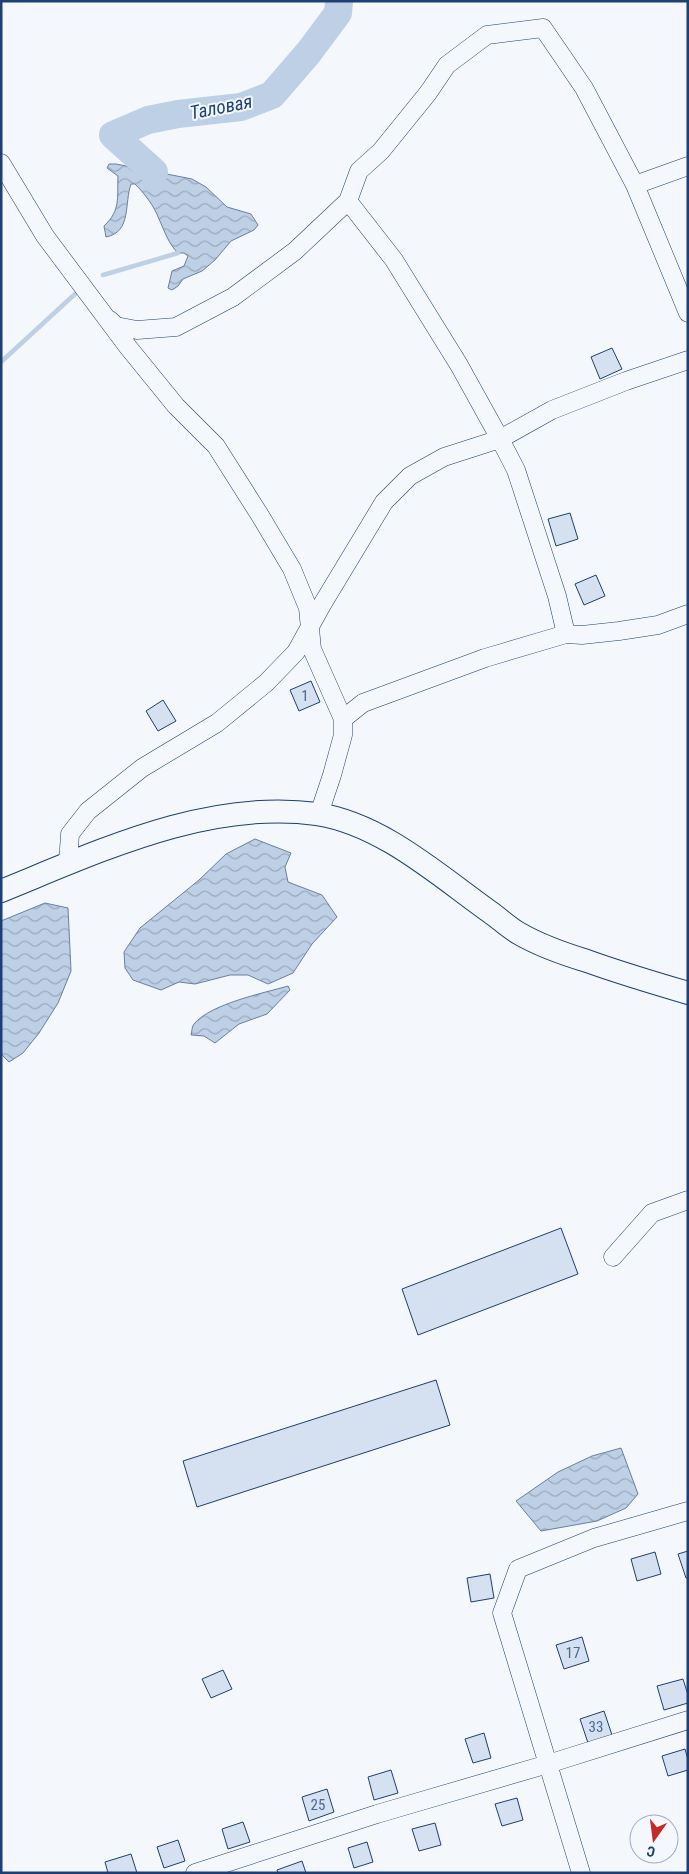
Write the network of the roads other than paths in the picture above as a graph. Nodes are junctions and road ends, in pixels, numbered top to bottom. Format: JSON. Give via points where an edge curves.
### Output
{"nodes":[{"id":1,"x":1,"y":163,"type":"edge"},
{"id":2,"x":688,"y":166,"type":"edge"},
{"id":3,"x":635,"y":185,"type":"junction"},
{"id":4,"x":348,"y":201,"type":"junction"},
{"id":5,"x":104,"y":313,"type":"junction"},
{"id":6,"x":688,"y":313,"type":"edge"},
{"id":7,"x":688,"y":360,"type":"edge"},
{"id":8,"x":500,"y":439,"type":"junction"},
{"id":9,"x":688,"y":614,"type":"edge"},
{"id":10,"x":310,"y":629,"type":"junction"},
{"id":11,"x":566,"y":634,"type":"junction"},
{"id":12,"x":343,"y":719,"type":"junction"},
{"id":13,"x":319,"y":814,"type":"junction"},
{"id":14,"x":68,"y":863,"type":"junction"},
{"id":15,"x":1,"y":890,"type":"edge"},
{"id":16,"x":688,"y":993,"type":"edge"},
{"id":17,"x":688,"y":1200,"type":"edge"},
{"id":18,"x":613,"y":1257,"type":"dead end"},
{"id":19,"x":688,"y":1511,"type":"edge"},
{"id":20,"x":688,"y":1720,"type":"edge"},
{"id":21,"x":548,"y":1764,"type":"junction"},
{"id":22,"x":230,"y":1867,"type":"edge"},
{"id":23,"x":195,"y":1873,"type":"edge"},
{"id":24,"x":582,"y":1873,"type":"edge"}],
"edges":[{"from":1,"to":5,"type":"street","via":[[45,236]]},
{"from":2,"to":3,"type":"street"},
{"from":3,"to":4,"type":"street","via":[[584,88],[543,28],[487,35],[447,65],[381,151],[359,170]]},
{"from":3,"to":6,"type":"street"},
{"from":4,"to":5,"type":"street","via":[[295,251],[233,297],[176,327],[137,330],[116,326]]},
{"from":4,"to":8,"type":"street","via":[[394,260]]},
{"from":5,"to":10,"type":"street","via":[[176,406],[216,446],[292,569],[308,608]]},
{"from":7,"to":8,"type":"street","via":[[552,410]]},
{"from":8,"to":10,"type":"street","via":[[444,457],[410,476],[384,502]]},
{"from":8,"to":11,"type":"street","via":[[516,470]]},
{"from":9,"to":11,"type":"street","via":[[658,625],[582,635]]},
{"from":10,"to":12,"type":"street","via":[[312,650]]},
{"from":10,"to":14,"type":"street","via":[[296,652],[217,723],[142,768],[88,811],[70,834]]},
{"from":11,"to":12,"type":"street","via":[[419,681],[363,703]]},
{"from":12,"to":13,"type":"street","via":[[343,735]]},
{"from":13,"to":14,"type":"main road","via":[[276,810],[202,819]]},
{"from":13,"to":16,"type":"main road","via":[[390,840],[520,934],[561,953]]},
{"from":14,"to":15,"type":"main road"},
{"from":17,"to":18,"type":"street","via":[[652,1213]]},
{"from":19,"to":21,"type":"street","via":[[594,1538],[518,1569],[502,1612]]},
{"from":20,"to":21,"type":"street"},
{"from":21,"to":22,"type":"street","via":[[377,1814]]},
{"from":21,"to":24,"type":"street"},
{"from":22,"to":23,"type":"street"}]}
